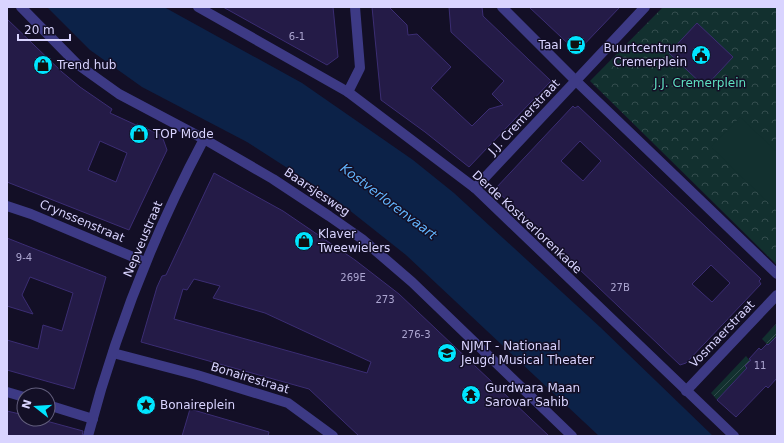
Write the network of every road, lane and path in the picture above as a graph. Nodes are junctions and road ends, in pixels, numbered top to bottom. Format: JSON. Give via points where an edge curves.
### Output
{"nodes":[{"id":1,"x":20,"y":7,"type":"edge"},
{"id":2,"x":198,"y":7,"type":"edge"},
{"id":3,"x":355,"y":7,"type":"edge"},
{"id":4,"x":502,"y":7,"type":"edge"},
{"id":5,"x":644,"y":7,"type":"edge"},
{"id":6,"x":575,"y":80,"type":"junction"},
{"id":7,"x":348,"y":92,"type":"junction"},
{"id":8,"x":204,"y":139,"type":"junction"},
{"id":9,"x":475,"y":188,"type":"junction"},
{"id":10,"x":7,"y":206,"type":"edge"},
{"id":11,"x":146,"y":262,"type":"junction"},
{"id":12,"x":777,"y":274,"type":"edge"},
{"id":13,"x":777,"y":296,"type":"edge"},
{"id":14,"x":113,"y":353,"type":"junction"},
{"id":15,"x":686,"y":391,"type":"junction"},
{"id":16,"x":56,"y":407,"type":"edge"},
{"id":17,"x":93,"y":419,"type":"junction"},
{"id":18,"x":88,"y":436,"type":"edge"},
{"id":19,"x":333,"y":436,"type":"edge"},
{"id":20,"x":572,"y":436,"type":"edge"},
{"id":21,"x":734,"y":436,"type":"edge"}],
"edges":[{"from":1,"to":8,"type":"street","name":"Baarsjesweg","via":[[77,64],[119,94]]},
{"from":2,"to":7,"type":"street","name":"Derde Kostverlorenkade"},
{"from":3,"to":7,"type":"street","via":[[360,68]]},
{"from":4,"to":6,"type":"street"},
{"from":5,"to":6,"type":"street"},
{"from":6,"to":9,"type":"street","name":"J.J. Cremerstraat"},
{"from":6,"to":12,"type":"street"},
{"from":7,"to":9,"type":"street","name":"Derde Kostverlorenkade"},
{"from":8,"to":11,"type":"street","name":"Nepveustraat"},
{"from":8,"to":20,"type":"street","name":"Baarsjesweg","via":[[273,179],[362,239],[412,282]]},
{"from":9,"to":15,"type":"street","name":"Derde Kostverlorenkade"},
{"from":10,"to":11,"type":"street","name":"Crynssenstraat"},
{"from":11,"to":14,"type":"street","name":"Nepveustraat"},
{"from":13,"to":15,"type":"street","name":"Vosmaerstraat"},
{"from":14,"to":17,"type":"street"},
{"from":14,"to":19,"type":"street","name":"Bonairestraat","via":[[288,402]]},
{"from":15,"to":21,"type":"street","name":"Derde Kostverlorenkade"},
{"from":16,"to":17,"type":"street"},
{"from":17,"to":18,"type":"street"}]}
